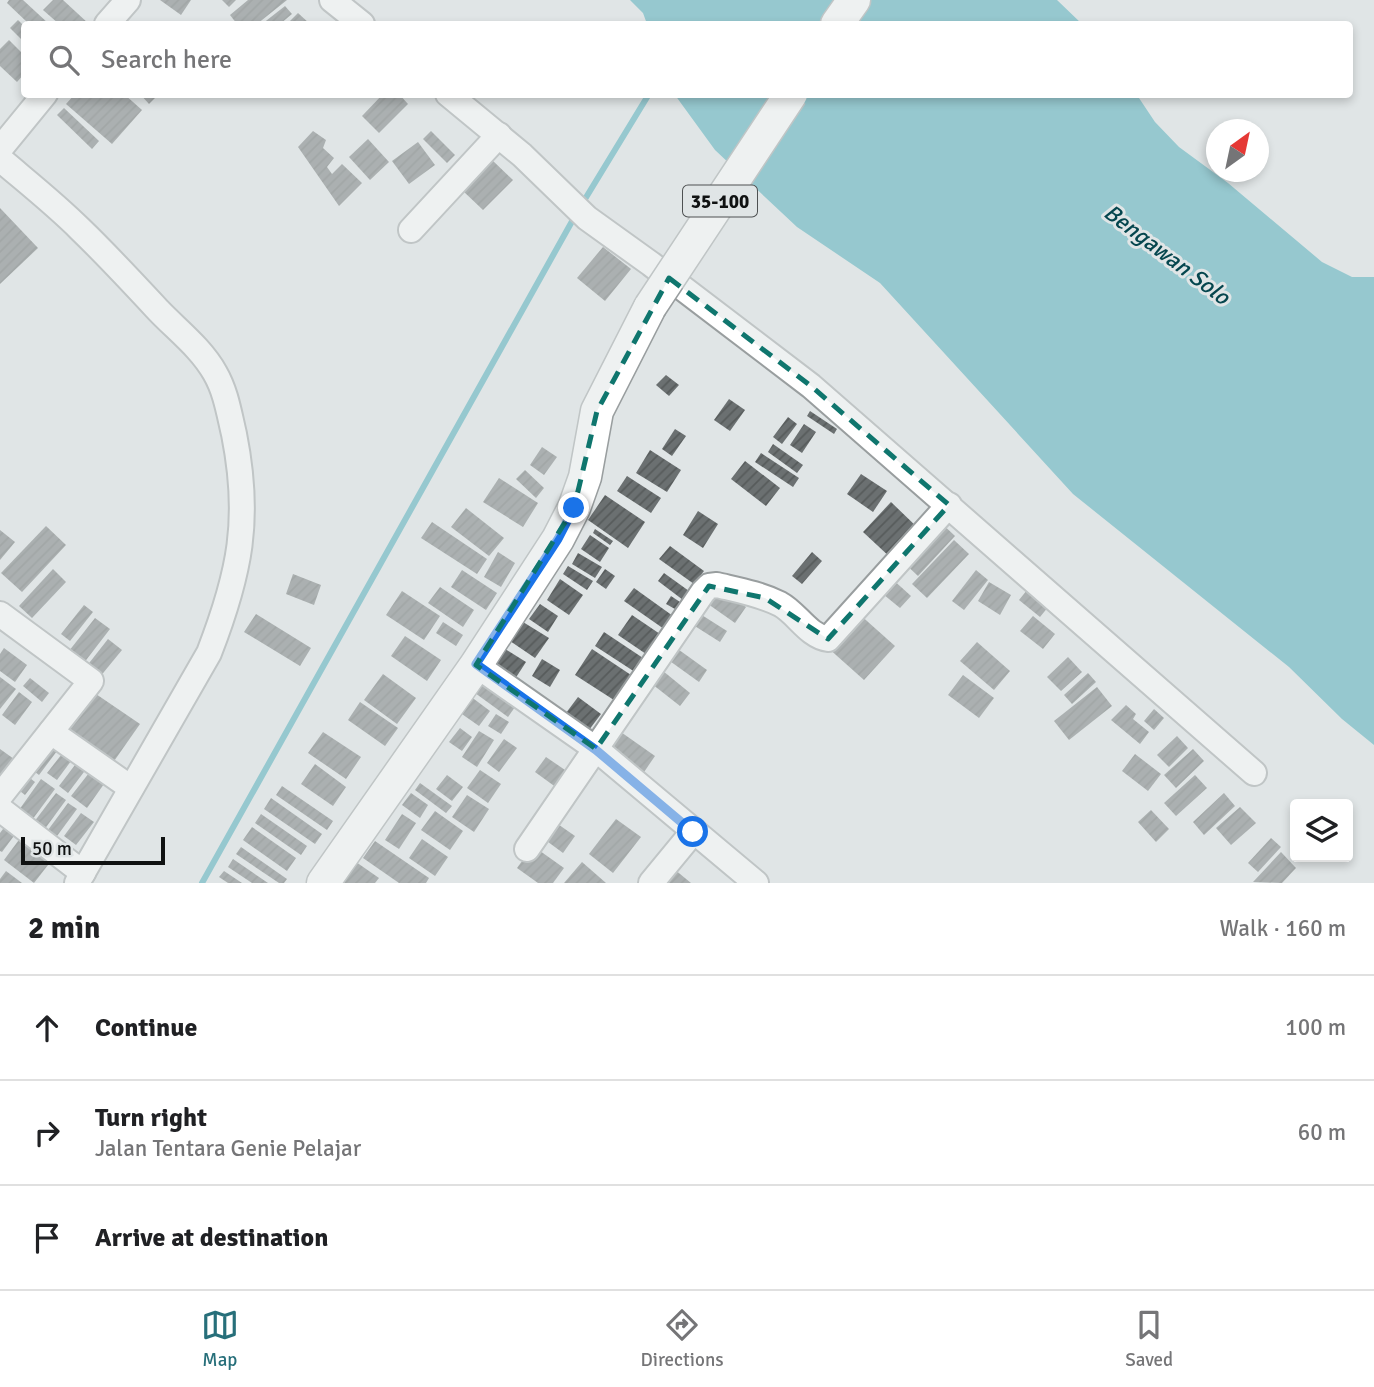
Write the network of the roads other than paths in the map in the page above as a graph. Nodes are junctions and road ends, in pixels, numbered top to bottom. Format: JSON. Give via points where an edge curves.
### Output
{"nodes":[{"id":1,"x":128,"y":0,"type":"edge"},
{"id":2,"x":332,"y":0,"type":"edge"},
{"id":3,"x":854,"y":0,"type":"edge"},
{"id":4,"x":110,"y":21,"type":"edge"},
{"id":5,"x":358,"y":21,"type":"edge"},
{"id":6,"x":839,"y":21,"type":"edge"},
{"id":7,"x":42,"y":98,"type":"edge"},
{"id":8,"x":453,"y":98,"type":"edge"},
{"id":9,"x":788,"y":98,"type":"edge"},
{"id":10,"x":499,"y":135,"type":"junction"},
{"id":11,"x":0,"y":149,"type":"edge"},
{"id":12,"x":0,"y":159,"type":"edge"},
{"id":13,"x":411,"y":230,"type":"dead end"},
{"id":14,"x":949,"y":505,"type":"junction"},
{"id":15,"x":0,"y":614,"type":"edge"},
{"id":16,"x":476,"y":664,"type":"junction"},
{"id":17,"x":51,"y":732,"type":"junction"},
{"id":18,"x":596,"y":750,"type":"junction"},
{"id":19,"x":1254,"y":772,"type":"dead end"},
{"id":20,"x":131,"y":788,"type":"junction"},
{"id":21,"x":0,"y":796,"type":"edge"},
{"id":22,"x":0,"y":809,"type":"edge"},
{"id":23,"x":693,"y":832,"type":"junction"},
{"id":24,"x":527,"y":849,"type":"dead end"},
{"id":25,"x":80,"y":878,"type":"edge"},
{"id":26,"x":323,"y":883,"type":"edge"},
{"id":27,"x":651,"y":883,"type":"edge"},
{"id":28,"x":756,"y":883,"type":"edge"}],
"edges":[{"from":1,"to":4,"type":"street"},
{"from":2,"to":5,"type":"street"},
{"from":3,"to":6,"type":"main road"},
{"from":7,"to":11,"type":"street"},
{"from":8,"to":10,"type":"street"},
{"from":9,"to":16,"type":"main road","number":"35-100","bridge":true,"via":[[650,307],[597,411],[585,477],[574,508]]},
{"from":10,"to":13,"type":"street"},
{"from":10,"to":14,"type":"street","via":[[587,218],[811,386]]},
{"from":12,"to":20,"type":"street","via":[[78,227],[199,351],[227,402],[236,443],[243,498],[242,539],[223,616],[209,653]]},
{"from":14,"to":18,"type":"street","via":[[828,639],[819,638],[783,606],[716,584],[709,586]]},
{"from":14,"to":19,"type":"street"},
{"from":15,"to":17,"type":"street","via":[[91,681]]},
{"from":16,"to":18,"type":"street"},
{"from":16,"to":26,"type":"main road","number":"35-100"},
{"from":17,"to":20,"type":"street"},
{"from":17,"to":21,"type":"street"},
{"from":18,"to":23,"type":"street"},
{"from":18,"to":24,"type":"street"},
{"from":20,"to":25,"type":"street"},
{"from":22,"to":25,"type":"street"},
{"from":23,"to":27,"type":"street"},
{"from":23,"to":28,"type":"street"}]}
